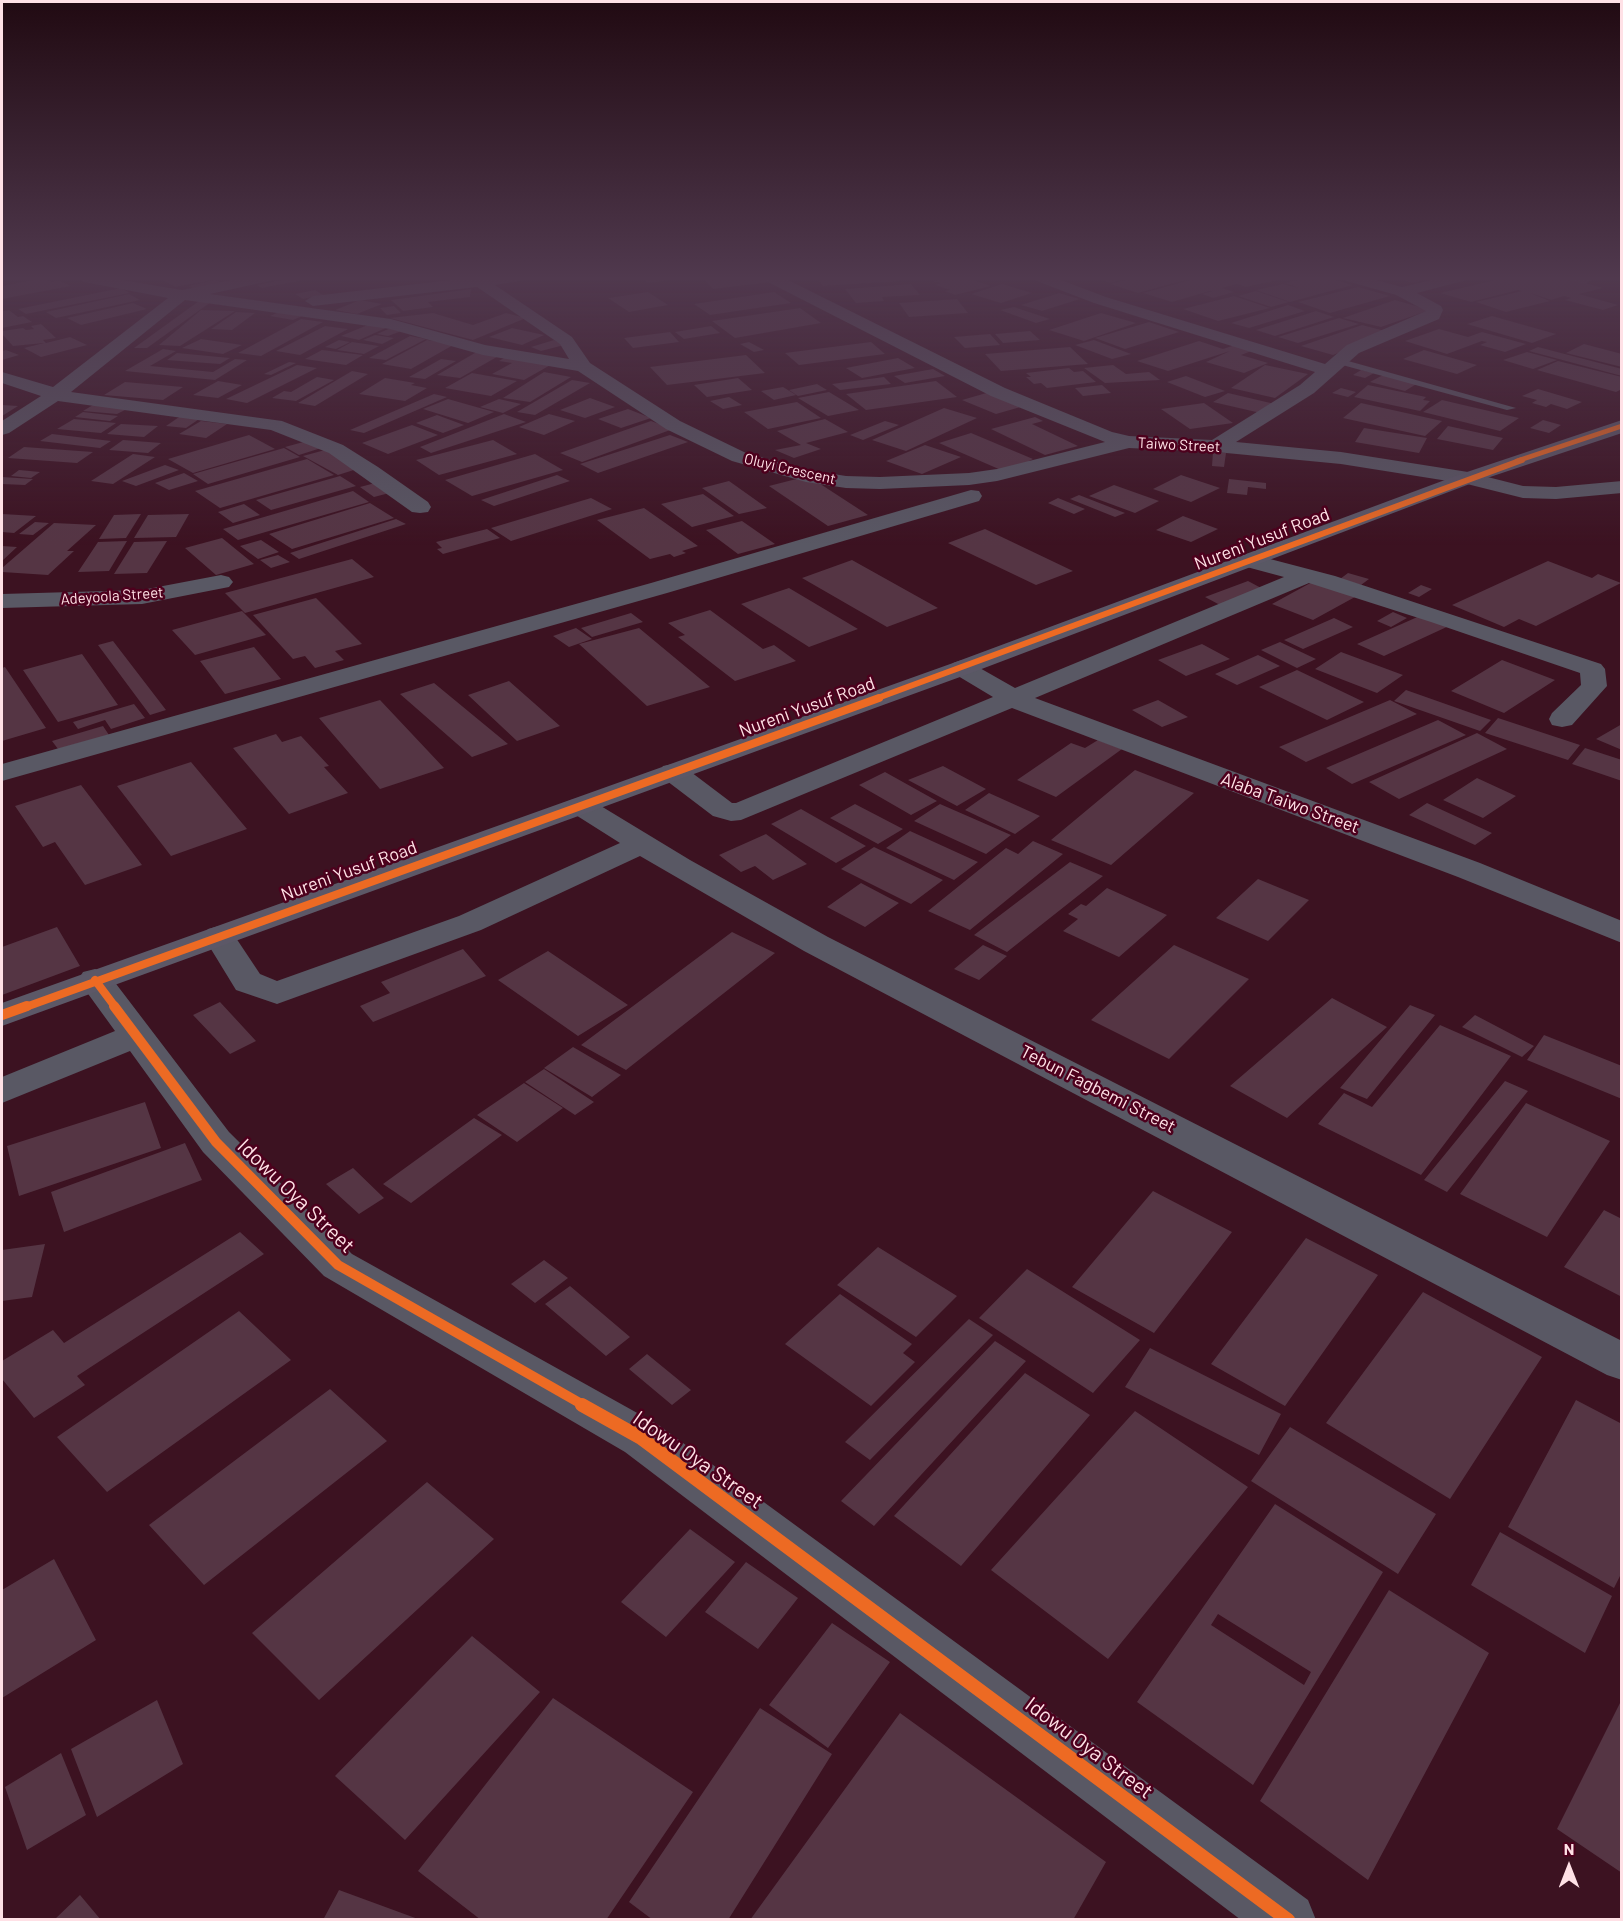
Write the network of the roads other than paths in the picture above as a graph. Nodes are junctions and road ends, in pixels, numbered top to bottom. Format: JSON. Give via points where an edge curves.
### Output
{"nodes":[{"id":1,"x":92,"y":367,"type":"edge"},
{"id":2,"x":583,"y":367,"type":"edge"},
{"id":3,"x":948,"y":367,"type":"edge"},
{"id":4,"x":1333,"y":367,"type":"edge"},
{"id":5,"x":1337,"y":367,"type":"edge"},
{"id":6,"x":2,"y":376,"type":"edge"},
{"id":7,"x":56,"y":395,"type":"junction"},
{"id":8,"x":1511,"y":408,"type":"dead end"},
{"id":9,"x":1622,"y":426,"type":"edge"},
{"id":10,"x":2,"y":429,"type":"edge"},
{"id":11,"x":1129,"y":442,"type":"junction"},
{"id":12,"x":1216,"y":446,"type":"junction"},
{"id":13,"x":1468,"y":478,"type":"junction"},
{"id":14,"x":1622,"y":487,"type":"edge"},
{"id":15,"x":971,"y":496,"type":"dead end"},
{"id":16,"x":420,"y":507,"type":"dead end"},
{"id":17,"x":1251,"y":561,"type":"junction"},
{"id":18,"x":1306,"y":576,"type":"junction"},
{"id":19,"x":221,"y":582,"type":"dead end"},
{"id":20,"x":2,"y":601,"type":"edge"},
{"id":21,"x":962,"y":668,"type":"junction"},
{"id":22,"x":1015,"y":699,"type":"junction"},
{"id":23,"x":1562,"y":719,"type":"dead end"},
{"id":24,"x":673,"y":772,"type":"junction"},
{"id":25,"x":2,"y":773,"type":"edge"},
{"id":26,"x":581,"y":806,"type":"junction"},
{"id":27,"x":642,"y":844,"type":"junction"},
{"id":28,"x":1622,"y":933,"type":"edge"},
{"id":29,"x":219,"y":936,"type":"junction"},
{"id":30,"x":95,"y":980,"type":"junction"},
{"id":31,"x":2,"y":1015,"type":"edge"},
{"id":32,"x":136,"y":1035,"type":"junction"},
{"id":33,"x":2,"y":1091,"type":"edge"},
{"id":34,"x":1622,"y":1362,"type":"edge"},
{"id":35,"x":1288,"y":1920,"type":"edge"}],
"edges":[{"from":1,"to":7,"type":"street"},
{"from":2,"to":11,"type":"street","name":"Oluyi Crescent","via":[[673,424],[739,458],[846,482],[918,482],[998,475]]},
{"from":3,"to":11,"type":"street","name":"Taiwo Street","via":[[998,392]]},
{"from":4,"to":12,"type":"street"},
{"from":5,"to":8,"type":"lane"},
{"from":6,"to":7,"type":"street"},
{"from":7,"to":10,"type":"street"},
{"from":7,"to":16,"type":"street","via":[[275,425],[336,449]]},
{"from":9,"to":13,"type":"street","name":"Nureni Yusuf Road"},
{"from":11,"to":12,"type":"street","name":"Taiwo Street"},
{"from":12,"to":13,"type":"street","name":"Taiwo Street","via":[[1341,458]]},
{"from":13,"to":14,"type":"street","name":"Taiwo Street","via":[[1523,492]]},
{"from":13,"to":17,"type":"street","name":"Nureni Yusuf Road"},
{"from":15,"to":25,"type":"street"},
{"from":17,"to":18,"type":"street"},
{"from":17,"to":21,"type":"street","name":"Nureni Yusuf Road"},
{"from":18,"to":22,"type":"street"},
{"from":18,"to":23,"type":"street","via":[[1593,669],[1594,686]]},
{"from":19,"to":20,"type":"street","name":"Adeyoola Street","via":[[142,597]]},
{"from":21,"to":22,"type":"street","name":"Alaba Taiwo Street"},
{"from":21,"to":24,"type":"street","name":"Nureni Yusuf Road"},
{"from":22,"to":24,"type":"street","via":[[741,811],[723,810]]},
{"from":22,"to":28,"type":"street","name":"Alaba Taiwo Street","via":[[1469,870]]},
{"from":24,"to":26,"type":"street","name":"Nureni Yusuf Road"},
{"from":26,"to":27,"type":"street","name":"Tebun Fagbemi Street"},
{"from":26,"to":29,"type":"street","name":"Nureni Yusuf Road"},
{"from":27,"to":29,"type":"street","via":[[470,923],[277,993],[248,982]]},
{"from":27,"to":34,"type":"street","name":"Tebun Fagbemi Street","via":[[816,944]]},
{"from":29,"to":30,"type":"street","name":"Nureni Yusuf Road"},
{"from":30,"to":31,"type":"street","name":"Nureni Yusuf Road"},
{"from":30,"to":32,"type":"street","name":"Idowu Oya Street"},
{"from":32,"to":33,"type":"street"},
{"from":32,"to":35,"type":"street","name":"Idowu Oya Street","via":[[216,1142],[338,1265],[641,1438]]}]}
